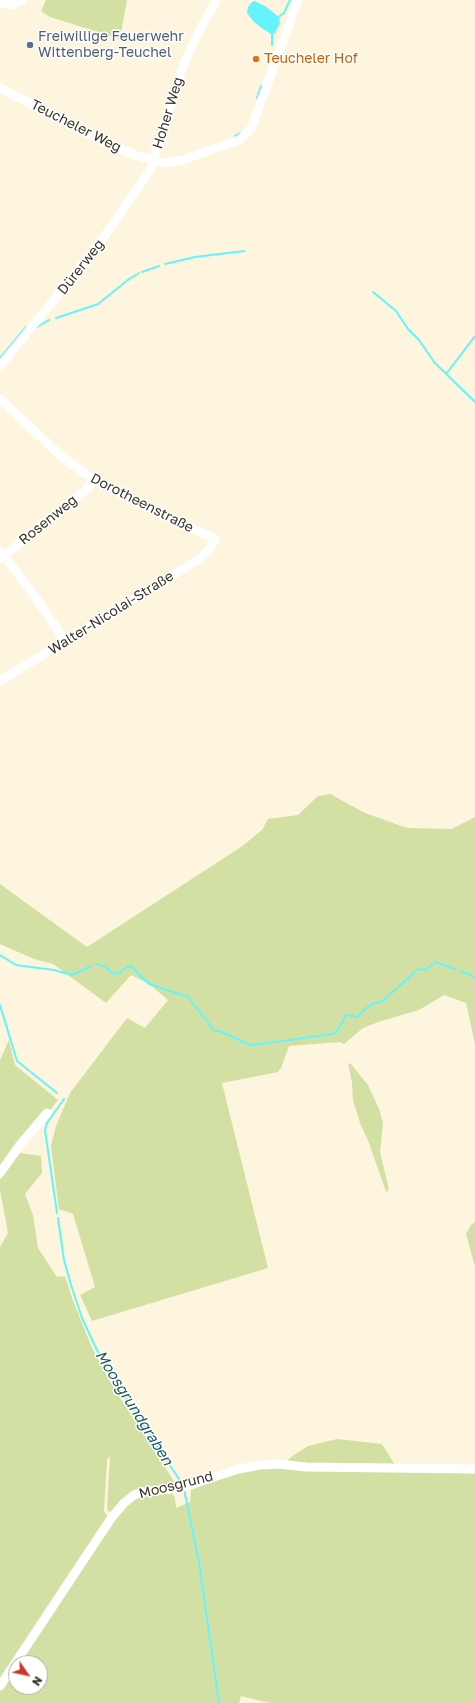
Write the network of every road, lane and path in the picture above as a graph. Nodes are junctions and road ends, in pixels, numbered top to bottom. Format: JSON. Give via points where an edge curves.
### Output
{"nodes":[{"id":1,"x":22,"y":0,"type":"edge"},
{"id":2,"x":216,"y":0,"type":"edge"},
{"id":3,"x":298,"y":0,"type":"edge"},
{"id":4,"x":0,"y":3,"type":"edge"},
{"id":5,"x":0,"y":88,"type":"edge"},
{"id":6,"x":153,"y":162,"type":"junction"},
{"id":7,"x":0,"y":366,"type":"edge"},
{"id":8,"x":0,"y":399,"type":"edge"},
{"id":9,"x":94,"y":480,"type":"junction"},
{"id":10,"x":215,"y":539,"type":"joint"},
{"id":11,"x":1,"y":555,"type":"edge"},
{"id":12,"x":65,"y":642,"type":"junction"},
{"id":13,"x":0,"y":681,"type":"edge"},
{"id":14,"x":47,"y":1113,"type":"dead end"},
{"id":15,"x":0,"y":1173,"type":"edge"},
{"id":16,"x":475,"y":1469,"type":"edge"},
{"id":17,"x":0,"y":1686,"type":"edge"}],
"edges":[{"from":1,"to":4,"type":"street","via":[[13,5]]},
{"from":2,"to":6,"type":"street","name":"Hoher Weg","via":[[183,66]]},
{"from":3,"to":6,"type":"street","via":[[255,120],[248,132],[235,141],[182,160]]},
{"from":5,"to":6,"type":"street","name":"Teucheler Weg","via":[[107,143]]},
{"from":6,"to":7,"type":"street","name":"Dürerweg","via":[[96,248]]},
{"from":8,"to":9,"type":"street","name":"Dorotheenstraße","via":[[61,456]]},
{"from":9,"to":10,"type":"street","name":"Dorotheenstraße"},
{"from":9,"to":11,"type":"street","name":"Rosenweg","via":[[88,488]]},
{"from":10,"to":12,"type":"street","name":"Walter-Nicolai-Straße","via":[[209,550],[199,559]]},
{"from":11,"to":12,"type":"street","via":[[36,598]]},
{"from":12,"to":13,"type":"street","name":"Walter-Nicolai-Straße"},
{"from":14,"to":15,"type":"street"},
{"from":16,"to":17,"type":"street","name":"Moosgrund","via":[[306,1467],[273,1464],[239,1469],[179,1488],[134,1495],[112,1516]]}]}
